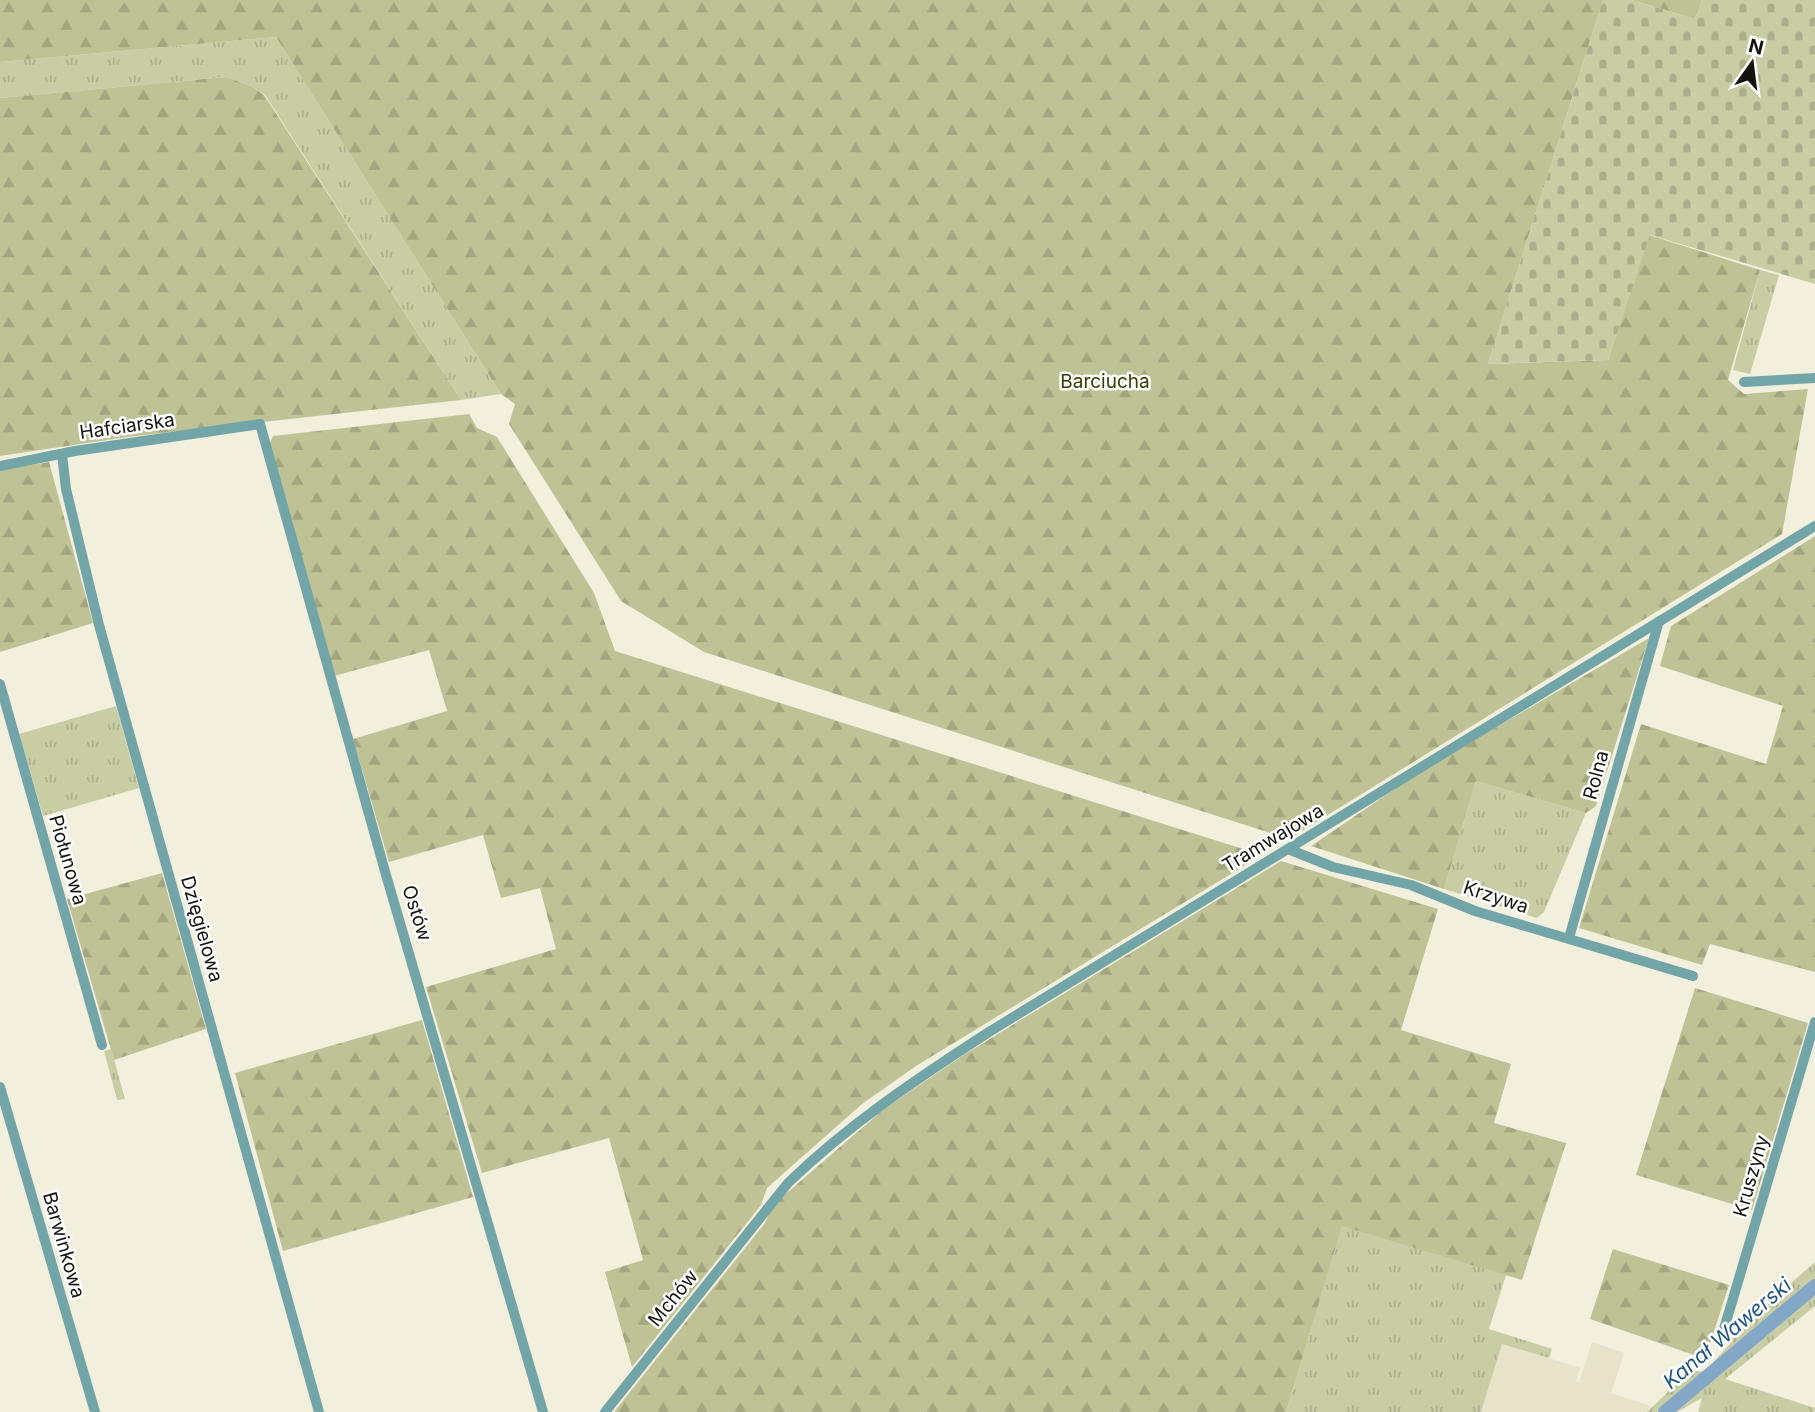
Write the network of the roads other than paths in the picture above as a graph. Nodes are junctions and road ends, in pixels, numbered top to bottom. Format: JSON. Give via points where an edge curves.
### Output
{"nodes":[{"id":1,"x":1815,"y":378,"type":"edge"},
{"id":2,"x":1745,"y":382,"type":"dead end"},
{"id":3,"x":260,"y":424,"type":"joint"},
{"id":4,"x":62,"y":454,"type":"junction"},
{"id":5,"x":0,"y":466,"type":"edge"},
{"id":6,"x":1815,"y":526,"type":"edge"},
{"id":7,"x":1659,"y":621,"type":"junction"},
{"id":8,"x":0,"y":684,"type":"edge"},
{"id":9,"x":1289,"y":849,"type":"junction"},
{"id":10,"x":1569,"y":938,"type":"junction"},
{"id":11,"x":1693,"y":976,"type":"dead end"},
{"id":12,"x":1815,"y":1022,"type":"edge"},
{"id":13,"x":102,"y":1045,"type":"dead end"},
{"id":14,"x":0,"y":1087,"type":"edge"},
{"id":15,"x":767,"y":1206,"type":"joint"},
{"id":16,"x":1721,"y":1339,"type":"dead end"},
{"id":17,"x":95,"y":1412,"type":"edge"},
{"id":18,"x":318,"y":1412,"type":"edge"},
{"id":19,"x":543,"y":1412,"type":"edge"},
{"id":20,"x":604,"y":1412,"type":"edge"}],
"edges":[{"from":1,"to":2,"type":"street"},
{"from":3,"to":4,"type":"street","name":"Hafciarska"},
{"from":3,"to":19,"type":"street","name":"Ostów"},
{"from":4,"to":5,"type":"street","name":"Hafciarska"},
{"from":4,"to":18,"type":"street","name":"Dzięgielowa","via":[[99,625]]},
{"from":6,"to":7,"type":"street","name":"Tramwajowa"},
{"from":7,"to":9,"type":"street","name":"Tramwajowa"},
{"from":7,"to":10,"type":"street","name":"Rolna"},
{"from":8,"to":13,"type":"street","name":"Piołunowa"},
{"from":9,"to":10,"type":"street","name":"Krzywa"},
{"from":9,"to":15,"type":"street","name":"Tramwajowa","via":[[891,1097],[818,1154]]},
{"from":10,"to":11,"type":"street","name":"Krzywa"},
{"from":12,"to":16,"type":"street","name":"Kruszyny"},
{"from":14,"to":17,"type":"street","name":"Barwinkowa"},
{"from":15,"to":20,"type":"street","name":"Mchów"}]}
